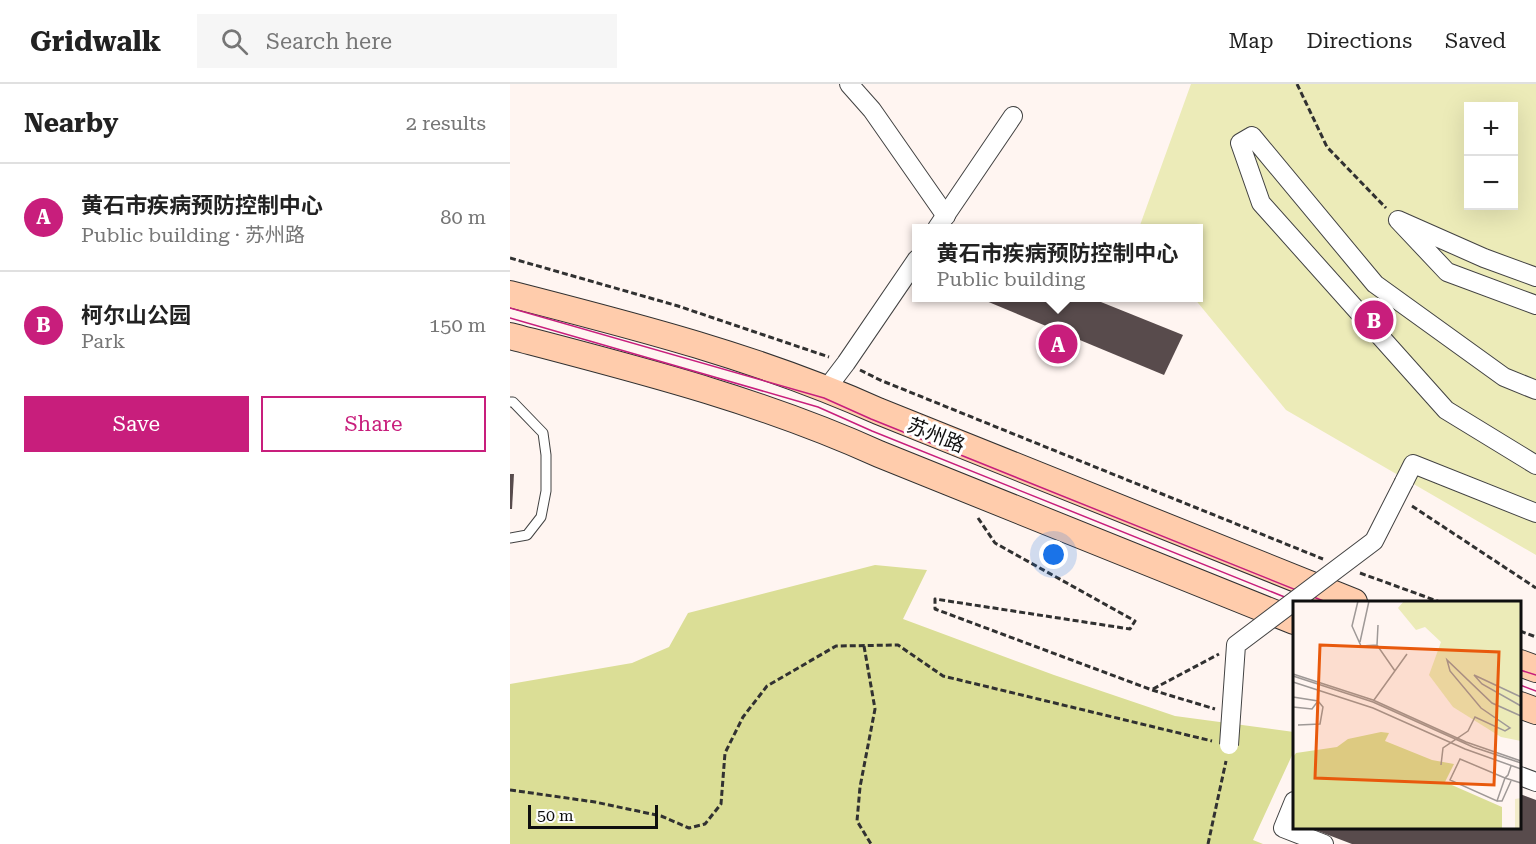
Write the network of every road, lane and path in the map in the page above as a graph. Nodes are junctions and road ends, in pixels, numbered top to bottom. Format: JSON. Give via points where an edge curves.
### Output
{"nodes":[{"id":1,"x":849,"y":84,"type":"edge"},
{"id":2,"x":1297,"y":84,"type":"edge"},
{"id":3,"x":1013,"y":116,"type":"dead end"},
{"id":4,"x":1398,"y":220,"type":"junction"},
{"id":5,"x":942,"y":222,"type":"edge"},
{"id":6,"x":510,"y":258,"type":"edge"},
{"id":7,"x":912,"y":266,"type":"edge"},
{"id":8,"x":1536,"y":277,"type":"edge"},
{"id":9,"x":510,"y":294,"type":"edge"},
{"id":10,"x":1536,"y":305,"type":"edge"},
{"id":11,"x":510,"y":336,"type":"edge"},
{"id":12,"x":846,"y":363,"type":"junction"},
{"id":13,"x":826,"y":388,"type":"junction"},
{"id":14,"x":1536,"y":390,"type":"edge"},
{"id":15,"x":511,"y":403,"type":"edge"},
{"id":16,"x":1536,"y":465,"type":"edge"},
{"id":17,"x":1404,"y":482,"type":"junction"},
{"id":18,"x":1536,"y":513,"type":"edge"},
{"id":19,"x":976,"y":514,"type":"dead end"},
{"id":20,"x":510,"y":538,"type":"edge"},
{"id":21,"x":1332,"y":562,"type":"dead end"},
{"id":22,"x":1354,"y":571,"type":"dead end"},
{"id":23,"x":1536,"y":588,"type":"edge"},
{"id":24,"x":1294,"y":601,"type":"edge"},
{"id":25,"x":1348,"y":601,"type":"edge"},
{"id":26,"x":1435,"y":601,"type":"edge"},
{"id":27,"x":1293,"y":602,"type":"edge"},
{"id":28,"x":1293,"y":621,"type":"edge"},
{"id":29,"x":1521,"y":631,"type":"edge"},
{"id":30,"x":1536,"y":637,"type":"edge"},
{"id":31,"x":1236,"y":645,"type":"junction"},
{"id":32,"x":864,"y":646,"type":"junction"},
{"id":33,"x":1521,"y":663,"type":"edge"},
{"id":34,"x":1536,"y":669,"type":"edge"},
{"id":35,"x":1152,"y":690,"type":"junction"},
{"id":36,"x":1521,"y":705,"type":"edge"},
{"id":37,"x":1536,"y":711,"type":"edge"},
{"id":38,"x":1231,"y":714,"type":"junction"},
{"id":39,"x":1229,"y":745,"type":"junction"},
{"id":40,"x":1521,"y":776,"type":"edge"},
{"id":41,"x":1536,"y":782,"type":"edge"},
{"id":42,"x":510,"y":790,"type":"edge"},
{"id":43,"x":1293,"y":803,"type":"edge"},
{"id":44,"x":871,"y":844,"type":"edge"},
{"id":45,"x":1208,"y":844,"type":"edge"},
{"id":46,"x":1324,"y":844,"type":"edge"}],
"edges":[{"from":1,"to":5,"type":"street","via":[[872,110]]},
{"from":2,"to":4,"type":"path","via":[[1327,147]]},
{"from":3,"to":5,"type":"street"},
{"from":4,"to":8,"type":"street"},
{"from":4,"to":10,"type":"street","via":[[1447,272]]},
{"from":6,"to":12,"type":"path","via":[[678,306]]},
{"from":7,"to":12,"type":"street"},
{"from":9,"to":13,"type":"main road","name":"苏州路","via":[[676,337]]},
{"from":11,"to":28,"type":"main road","name":"苏州路","via":[[676,379],[827,430]]},
{"from":12,"to":13,"type":"street"},
{"from":12,"to":21,"type":"path"},
{"from":13,"to":25,"type":"main road","name":"苏州路"},
{"from":14,"to":16,"type":"street","via":[[1504,377],[1374,284],[1252,136],[1240,144],[1261,203],[1446,410]]},
{"from":15,"to":20,"type":"lane","via":[[543,433],[546,491],[541,517],[527,535]]},
{"from":17,"to":18,"type":"street","via":[[1413,464]]},
{"from":17,"to":23,"type":"path","via":[[1411,506]]},
{"from":17,"to":24,"type":"street","bridge":true,"via":[[1374,541]]},
{"from":19,"to":35,"type":"path","via":[[995,543],[1135,621],[1130,629],[935,599],[935,609]]},
{"from":22,"to":26,"type":"path"},
{"from":27,"to":31,"type":"street","bridge":true},
{"from":29,"to":30,"type":"path"},
{"from":31,"to":35,"type":"path"},
{"from":31,"to":38,"type":"street","bridge":true},
{"from":32,"to":39,"type":"path","via":[[898,645],[943,676]]},
{"from":32,"to":42,"type":"path","via":[[836,646],[767,686],[743,717],[725,753],[721,804],[705,824],[689,828],[661,816]]},
{"from":32,"to":44,"type":"path","via":[[875,709],[857,821]]},
{"from":33,"to":34,"type":"main road"},
{"from":35,"to":38,"type":"path"},
{"from":36,"to":37,"type":"main road"},
{"from":38,"to":39,"type":"street","bridge":true},
{"from":39,"to":45,"type":"path"},
{"from":40,"to":41,"type":"street"},
{"from":43,"to":46,"type":"street","via":[[1283,828]]}]}
